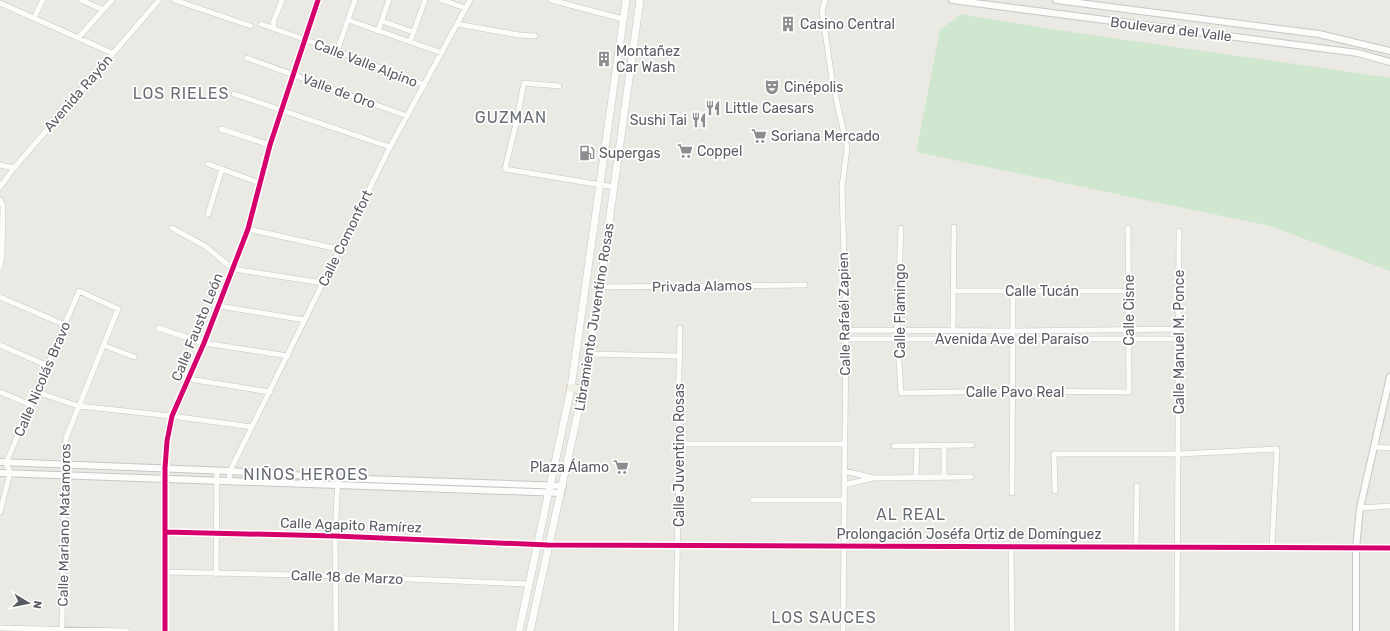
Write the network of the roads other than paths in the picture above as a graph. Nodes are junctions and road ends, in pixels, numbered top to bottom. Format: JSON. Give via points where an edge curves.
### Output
{"nodes":[{"id":1,"x":42,"y":0,"type":"edge"},
{"id":2,"x":80,"y":0,"type":"edge"},
{"id":3,"x":112,"y":0,"type":"edge"},
{"id":4,"x":159,"y":0,"type":"edge"},
{"id":5,"x":174,"y":0,"type":"edge"},
{"id":6,"x":282,"y":0,"type":"edge"},
{"id":7,"x":318,"y":0,"type":"edge"},
{"id":8,"x":355,"y":0,"type":"edge"},
{"id":9,"x":389,"y":0,"type":"edge"},
{"id":10,"x":425,"y":0,"type":"edge"},
{"id":11,"x":442,"y":0,"type":"edge"},
{"id":12,"x":470,"y":0,"type":"edge"},
{"id":13,"x":551,"y":0,"type":"edge"},
{"id":14,"x":583,"y":0,"type":"edge"},
{"id":15,"x":626,"y":0,"type":"edge"},
{"id":16,"x":640,"y":0,"type":"edge"},
{"id":17,"x":825,"y":0,"type":"edge"},
{"id":18,"x":952,"y":0,"type":"edge"},
{"id":19,"x":1056,"y":0,"type":"edge"},
{"id":20,"x":1060,"y":0,"type":"edge"},
{"id":21,"x":0,"y":2,"type":"edge"},
{"id":22,"x":581,"y":7,"type":"junction"},
{"id":23,"x":465,"y":8,"type":"junction"},
{"id":24,"x":104,"y":10,"type":"junction"},
{"id":25,"x":1058,"y":14,"type":"junction"},
{"id":26,"x":34,"y":18,"type":"junction"},
{"id":27,"x":623,"y":19,"type":"junction"},
{"id":28,"x":348,"y":20,"type":"junction"},
{"id":29,"x":382,"y":21,"type":"junction"},
{"id":30,"x":261,"y":24,"type":"dead end"},
{"id":31,"x":457,"y":24,"type":"junction"},
{"id":32,"x":251,"y":26,"type":"dead end"},
{"id":33,"x":274,"y":28,"type":"junction"},
{"id":34,"x":378,"y":31,"type":"junction"},
{"id":35,"x":413,"y":32,"type":"junction"},
{"id":36,"x":535,"y":36,"type":"dead end"},
{"id":37,"x":79,"y":37,"type":"junction"},
{"id":38,"x":304,"y":39,"type":"junction"},
{"id":39,"x":410,"y":42,"type":"junction"},
{"id":40,"x":1390,"y":50,"type":"edge"},
{"id":41,"x":337,"y":51,"type":"junction"},
{"id":42,"x":112,"y":53,"type":"junction"},
{"id":43,"x":442,"y":53,"type":"junction"},
{"id":44,"x":247,"y":58,"type":"dead end"},
{"id":45,"x":1390,"y":62,"type":"edge"},
{"id":46,"x":292,"y":74,"type":"junction"},
{"id":47,"x":425,"y":85,"type":"junction"},
{"id":48,"x":558,"y":86,"type":"dead end"},
{"id":49,"x":234,"y":94,"type":"dead end"},
{"id":50,"x":281,"y":109,"type":"junction"},
{"id":51,"x":407,"y":116,"type":"junction"},
{"id":52,"x":221,"y":129,"type":"dead end"},
{"id":53,"x":270,"y":145,"type":"junction"},
{"id":54,"x":390,"y":147,"type":"junction"},
{"id":55,"x":208,"y":164,"type":"dead end"},
{"id":56,"x":0,"y":166,"type":"edge"},
{"id":57,"x":14,"y":168,"type":"junction"},
{"id":58,"x":222,"y":169,"type":"junction"},
{"id":59,"x":260,"y":183,"type":"junction"},
{"id":60,"x":601,"y":184,"type":"junction"},
{"id":61,"x":0,"y":187,"type":"edge"},
{"id":62,"x":614,"y":187,"type":"junction"},
{"id":63,"x":0,"y":200,"type":"edge"},
{"id":64,"x":208,"y":214,"type":"dead end"},
{"id":65,"x":954,"y":227,"type":"dead end"},
{"id":66,"x":172,"y":228,"type":"dead end"},
{"id":67,"x":901,"y":228,"type":"dead end"},
{"id":68,"x":1128,"y":228,"type":"dead end"},
{"id":69,"x":248,"y":229,"type":"junction"},
{"id":70,"x":1179,"y":231,"type":"dead end"},
{"id":71,"x":338,"y":249,"type":"junction"},
{"id":72,"x":0,"y":267,"type":"edge"},
{"id":73,"x":234,"y":268,"type":"junction"},
{"id":74,"x":323,"y":283,"type":"junction"},
{"id":75,"x":805,"y":285,"type":"dead end"},
{"id":76,"x":600,"y":287,"type":"junction"},
{"id":77,"x":1013,"y":290,"type":"junction"},
{"id":78,"x":79,"y":291,"type":"joint"},
{"id":79,"x":954,"y":291,"type":"junction"},
{"id":80,"x":1129,"y":291,"type":"junction"},
{"id":81,"x":0,"y":297,"type":"edge"},
{"id":82,"x":219,"y":306,"type":"junction"},
{"id":83,"x":305,"y":320,"type":"junction"},
{"id":84,"x":65,"y":325,"type":"junction"},
{"id":85,"x":158,"y":328,"type":"dead end"},
{"id":86,"x":680,"y":328,"type":"dead end"},
{"id":87,"x":1179,"y":329,"type":"junction"},
{"id":88,"x":846,"y":330,"type":"junction"},
{"id":89,"x":897,"y":330,"type":"junction"},
{"id":90,"x":954,"y":330,"type":"junction"},
{"id":91,"x":1129,"y":330,"type":"junction"},
{"id":92,"x":1012,"y":331,"type":"junction"},
{"id":93,"x":1129,"y":338,"type":"junction"},
{"id":94,"x":846,"y":339,"type":"junction"},
{"id":95,"x":897,"y":339,"type":"junction"},
{"id":96,"x":1012,"y":339,"type":"junction"},
{"id":97,"x":1179,"y":339,"type":"junction"},
{"id":98,"x":204,"y":343,"type":"junction"},
{"id":99,"x":0,"y":345,"type":"edge"},
{"id":100,"x":103,"y":345,"type":"junction"},
{"id":101,"x":589,"y":354,"type":"junction"},
{"id":102,"x":134,"y":356,"type":"dead end"},
{"id":103,"x":288,"y":356,"type":"junction"},
{"id":104,"x":680,"y":356,"type":"junction"},
{"id":105,"x":48,"y":366,"type":"junction"},
{"id":106,"x":1390,"y":376,"type":"edge"},
{"id":107,"x":189,"y":379,"type":"junction"},
{"id":108,"x":571,"y":388,"type":"junction"},
{"id":109,"x":583,"y":390,"type":"junction"},
{"id":110,"x":1012,"y":391,"type":"junction"},
{"id":111,"x":0,"y":392,"type":"edge"},
{"id":112,"x":37,"y":392,"type":"junction"},
{"id":113,"x":270,"y":392,"type":"junction"},
{"id":114,"x":1129,"y":392,"type":"joint"},
{"id":115,"x":901,"y":393,"type":"joint"},
{"id":116,"x":31,"y":405,"type":"junction"},
{"id":117,"x":78,"y":406,"type":"junction"},
{"id":118,"x":172,"y":416,"type":"junction"},
{"id":119,"x":252,"y":427,"type":"junction"},
{"id":120,"x":679,"y":444,"type":"junction"},
{"id":121,"x":845,"y":444,"type":"junction"},
{"id":122,"x":972,"y":445,"type":"dead end"},
{"id":123,"x":894,"y":446,"type":"dead end"},
{"id":124,"x":917,"y":446,"type":"junction"},
{"id":125,"x":944,"y":446,"type":"junction"},
{"id":126,"x":1374,"y":447,"type":"junction"},
{"id":127,"x":1390,"y":448,"type":"edge"},
{"id":128,"x":1179,"y":454,"type":"junction"},
{"id":129,"x":3,"y":462,"type":"edge"},
{"id":130,"x":64,"y":464,"type":"junction"},
{"id":131,"x":165,"y":468,"type":"junction"},
{"id":132,"x":217,"y":471,"type":"junction"},
{"id":133,"x":230,"y":471,"type":"junction"},
{"id":134,"x":0,"y":472,"type":"edge"},
{"id":135,"x":844,"y":472,"type":"junction"},
{"id":136,"x":10,"y":473,"type":"junction"},
{"id":137,"x":64,"y":474,"type":"junction"},
{"id":138,"x":165,"y":477,"type":"junction"},
{"id":139,"x":971,"y":477,"type":"dead end"},
{"id":140,"x":338,"y":478,"type":"junction"},
{"id":141,"x":874,"y":478,"type":"junction"},
{"id":142,"x":916,"y":478,"type":"junction"},
{"id":143,"x":944,"y":478,"type":"junction"},
{"id":144,"x":217,"y":480,"type":"junction"},
{"id":145,"x":229,"y":480,"type":"junction"},
{"id":146,"x":550,"y":485,"type":"junction"},
{"id":147,"x":844,"y":485,"type":"junction"},
{"id":148,"x":338,"y":486,"type":"junction"},
{"id":149,"x":563,"y":486,"type":"junction"},
{"id":150,"x":1137,"y":486,"type":"dead end"},
{"id":151,"x":1055,"y":491,"type":"dead end"},
{"id":152,"x":548,"y":493,"type":"junction"},
{"id":153,"x":561,"y":493,"type":"junction"},
{"id":154,"x":1012,"y":493,"type":"dead end"},
{"id":155,"x":753,"y":500,"type":"dead end"},
{"id":156,"x":844,"y":500,"type":"junction"},
{"id":157,"x":1390,"y":506,"type":"edge"},
{"id":158,"x":1360,"y":508,"type":"junction"},
{"id":159,"x":0,"y":512,"type":"edge"},
{"id":160,"x":165,"y":532,"type":"junction"},
{"id":161,"x":216,"y":532,"type":"junction"},
{"id":162,"x":335,"y":536,"type":"junction"},
{"id":163,"x":537,"y":545,"type":"junction"},
{"id":164,"x":548,"y":545,"type":"junction"},
{"id":165,"x":678,"y":545,"type":"junction"},
{"id":166,"x":844,"y":546,"type":"junction"},
{"id":167,"x":1011,"y":546,"type":"junction"},
{"id":168,"x":1136,"y":546,"type":"junction"},
{"id":169,"x":1178,"y":547,"type":"junction"},
{"id":170,"x":1272,"y":547,"type":"junction"},
{"id":171,"x":1356,"y":548,"type":"junction"},
{"id":172,"x":1390,"y":548,"type":"edge"},
{"id":173,"x":166,"y":572,"type":"junction"},
{"id":174,"x":216,"y":574,"type":"junction"},
{"id":175,"x":337,"y":576,"type":"junction"},
{"id":176,"x":529,"y":584,"type":"junction"},
{"id":177,"x":0,"y":628,"type":"edge"},
{"id":178,"x":62,"y":630,"type":"edge"},
{"id":179,"x":127,"y":631,"type":"edge"},
{"id":180,"x":165,"y":631,"type":"edge"},
{"id":181,"x":336,"y":631,"type":"edge"},
{"id":182,"x":519,"y":631,"type":"edge"},
{"id":183,"x":530,"y":631,"type":"edge"},
{"id":184,"x":676,"y":631,"type":"edge"},
{"id":185,"x":843,"y":631,"type":"edge"},
{"id":186,"x":1012,"y":631,"type":"edge"},
{"id":187,"x":1178,"y":631,"type":"edge"},
{"id":188,"x":1356,"y":631,"type":"edge"}],
"edges":[{"from":1,"to":26,"type":"street"},
{"from":2,"to":24,"type":"street"},
{"from":3,"to":24,"type":"street"},
{"from":4,"to":42,"type":"street","name":"Avenida Rayón"},
{"from":5,"to":32,"type":"street"},
{"from":6,"to":33,"type":"street","via":[[273,23]]},
{"from":7,"to":38,"type":"street","name":"Calle Fausto León"},
{"from":8,"to":28,"type":"street"},
{"from":9,"to":29,"type":"street"},
{"from":10,"to":35,"type":"street"},
{"from":11,"to":23,"type":"street"},
{"from":12,"to":23,"type":"street","name":"Calle Comonfort"},
{"from":13,"to":22,"type":"street"},
{"from":14,"to":22,"type":"street"},
{"from":15,"to":27,"type":"main road","name":"Libramiento Juventino Rosas"},
{"from":16,"to":62,"type":"main road","name":"Libramiento Juventino Rosas"},
{"from":17,"to":88,"type":"street","name":"Calle Rafaél Zapien","via":[[822,12],[825,34],[847,148],[842,187]]},
{"from":18,"to":25,"type":"street","name":"Boulevard del Valle"},
{"from":19,"to":20,"type":"street","name":"Boulevard del Valle"},
{"from":20,"to":25,"type":"street"},
{"from":20,"to":40,"type":"street","name":"Boulevard del Valle","via":[[1319,34]]},
{"from":21,"to":26,"type":"street"},
{"from":22,"to":27,"type":"street"},
{"from":23,"to":31,"type":"street","name":"Calle Comonfort"},
{"from":24,"to":37,"type":"street"},
{"from":25,"to":45,"type":"street","name":"Boulevard del Valle","via":[[1358,53]]},
{"from":26,"to":37,"type":"street"},
{"from":27,"to":60,"type":"main road","name":"Libramiento Juventino Rosas"},
{"from":28,"to":34,"type":"street"},
{"from":28,"to":41,"type":"street"},
{"from":29,"to":34,"type":"street"},
{"from":29,"to":35,"type":"street"},
{"from":30,"to":33,"type":"street","name":"Calle Valle Alpino"},
{"from":31,"to":36,"type":"street"},
{"from":31,"to":43,"type":"street","name":"Calle Comonfort"},
{"from":33,"to":38,"type":"street","name":"Calle Valle Alpino"},
{"from":34,"to":39,"type":"street"},
{"from":35,"to":39,"type":"street"},
{"from":37,"to":42,"type":"street"},
{"from":38,"to":41,"type":"street","name":"Calle Valle Alpino"},
{"from":38,"to":46,"type":"street","name":"Calle Fausto León"},
{"from":39,"to":43,"type":"street"},
{"from":41,"to":47,"type":"street","name":"Calle Valle Alpino"},
{"from":42,"to":57,"type":"street","name":"Avenida Rayón"},
{"from":43,"to":47,"type":"street","name":"Calle Comonfort"},
{"from":44,"to":46,"type":"street","name":"Valle de Oro"},
{"from":46,"to":50,"type":"street","name":"Calle Fausto León"},
{"from":46,"to":51,"type":"street","name":"Valle de Oro"},
{"from":47,"to":51,"type":"street","name":"Calle Comonfort"},
{"from":48,"to":60,"type":"street","via":[[524,83],[505,169]]},
{"from":49,"to":50,"type":"street"},
{"from":50,"to":53,"type":"street","name":"Calle Fausto León"},
{"from":50,"to":54,"type":"street"},
{"from":51,"to":54,"type":"street","name":"Calle Comonfort"},
{"from":52,"to":53,"type":"street"},
{"from":53,"to":59,"type":"street","name":"Calle Fausto León"},
{"from":54,"to":71,"type":"street","name":"Calle Comonfort"},
{"from":55,"to":58,"type":"street"},
{"from":56,"to":57,"type":"street"},
{"from":57,"to":61,"type":"street","name":"Avenida Rayón"},
{"from":58,"to":59,"type":"street"},
{"from":58,"to":64,"type":"street"},
{"from":59,"to":69,"type":"street","name":"Calle Fausto León"},
{"from":60,"to":62,"type":"street"},
{"from":60,"to":108,"type":"main road","name":"Libramiento Juventino Rosas"},
{"from":62,"to":76,"type":"main road","name":"Libramiento Juventino Rosas"},
{"from":63,"to":72,"type":"street","via":[[3,206]]},
{"from":65,"to":79,"type":"street"},
{"from":66,"to":73,"type":"street","via":[[205,246]]},
{"from":67,"to":89,"type":"street","name":"Calle Flamingo"},
{"from":68,"to":80,"type":"street","name":"Calle Cisne"},
{"from":69,"to":71,"type":"street"},
{"from":69,"to":73,"type":"street","name":"Calle Fausto León"},
{"from":70,"to":87,"type":"street","name":"Calle Manuel M. Ponce"},
{"from":71,"to":74,"type":"street","name":"Calle Comonfort"},
{"from":73,"to":74,"type":"street"},
{"from":73,"to":82,"type":"street","name":"Calle Fausto León"},
{"from":74,"to":83,"type":"street","name":"Calle Comonfort"},
{"from":75,"to":76,"type":"street","name":"Privada Alamos"},
{"from":76,"to":101,"type":"main road","name":"Libramiento Juventino Rosas"},
{"from":77,"to":79,"type":"street","name":"Calle Tucán"},
{"from":77,"to":80,"type":"street","name":"Calle Tucán"},
{"from":77,"to":92,"type":"street"},
{"from":78,"to":84,"type":"street","name":"Calle Nicolás Bravo"},
{"from":78,"to":100,"type":"street","name":"Calle Mariano Matamoros","via":[[118,309]]},
{"from":79,"to":90,"type":"street"},
{"from":80,"to":91,"type":"street","name":"Calle Cisne"},
{"from":81,"to":84,"type":"street"},
{"from":82,"to":83,"type":"street"},
{"from":82,"to":98,"type":"street","name":"Calle Fausto León"},
{"from":83,"to":103,"type":"street","name":"Calle Comonfort"},
{"from":84,"to":105,"type":"street","name":"Calle Nicolás Bravo"},
{"from":85,"to":98,"type":"street"},
{"from":86,"to":104,"type":"street","name":"Calle Juventino Rosas"},
{"from":87,"to":91,"type":"street","name":"Avenida Ave del Paraíso"},
{"from":87,"to":97,"type":"street","name":"Calle Manuel M. Ponce"},
{"from":88,"to":89,"type":"street","name":"Avenida Ave del Paraíso"},
{"from":88,"to":94,"type":"street","name":"Calle Rafaél Zapien"},
{"from":89,"to":90,"type":"street","name":"Avenida Ave del Paraíso"},
{"from":89,"to":95,"type":"street","name":"Calle Flamingo"},
{"from":90,"to":92,"type":"street","name":"Avenida Ave del Paraíso"},
{"from":91,"to":92,"type":"street","name":"Avenida Ave del Paraíso"},
{"from":91,"to":93,"type":"street","name":"Calle Cisne"},
{"from":92,"to":96,"type":"street"},
{"from":93,"to":96,"type":"street","name":"Avenida Ave del Paraíso"},
{"from":93,"to":97,"type":"street","name":"Avenida Ave del Paraíso"},
{"from":93,"to":114,"type":"street","name":"Calle Cisne"},
{"from":94,"to":95,"type":"street","name":"Avenida Ave del Paraíso"},
{"from":94,"to":121,"type":"street","name":"Calle Rafaél Zapien"},
{"from":95,"to":96,"type":"street","name":"Avenida Ave del Paraíso"},
{"from":95,"to":115,"type":"street","name":"Calle Flamingo"},
{"from":96,"to":110,"type":"street"},
{"from":97,"to":128,"type":"street","name":"Calle Manuel M. Ponce"},
{"from":98,"to":103,"type":"street"},
{"from":98,"to":107,"type":"street","name":"Calle Fausto León"},
{"from":99,"to":105,"type":"street"},
{"from":100,"to":102,"type":"street"},
{"from":100,"to":117,"type":"street","name":"Calle Mariano Matamoros"},
{"from":101,"to":104,"type":"street"},
{"from":101,"to":109,"type":"main road","name":"Libramiento Juventino Rosas"},
{"from":103,"to":113,"type":"street","name":"Calle Comonfort"},
{"from":104,"to":120,"type":"street","name":"Calle Juventino Rosas"},
{"from":105,"to":112,"type":"street","name":"Calle Nicolás Bravo"},
{"from":106,"to":126,"type":"street"},
{"from":107,"to":113,"type":"street"},
{"from":107,"to":118,"type":"street","name":"Calle Fausto León"},
{"from":108,"to":109,"type":"main road"},
{"from":108,"to":146,"type":"main road","name":"Libramiento Juventino Rosas"},
{"from":109,"to":149,"type":"main road","name":"Libramiento Juventino Rosas"},
{"from":110,"to":114,"type":"street","name":"Calle Pavo Real"},
{"from":110,"to":115,"type":"street","name":"Calle Pavo Real"},
{"from":110,"to":154,"type":"street"},
{"from":111,"to":116,"type":"street"},
{"from":112,"to":116,"type":"street","name":"Calle Nicolás Bravo"},
{"from":112,"to":117,"type":"street"},
{"from":113,"to":119,"type":"street","name":"Calle Comonfort"},
{"from":116,"to":129,"type":"street","name":"Calle Nicolás Bravo"},
{"from":117,"to":118,"type":"street"},
{"from":117,"to":130,"type":"street","name":"Calle Mariano Matamoros","via":[[66,438]]},
{"from":118,"to":119,"type":"street"},
{"from":118,"to":131,"type":"street","name":"Calle Fausto León"},
{"from":119,"to":133,"type":"street","name":"Calle Comonfort"},
{"from":120,"to":121,"type":"street"},
{"from":120,"to":165,"type":"street","name":"Calle Juventino Rosas"},
{"from":121,"to":135,"type":"street","name":"Calle Rafaél Zapien"},
{"from":122,"to":125,"type":"street"},
{"from":123,"to":124,"type":"street"},
{"from":124,"to":125,"type":"street"},
{"from":124,"to":142,"type":"street"},
{"from":125,"to":143,"type":"street"},
{"from":126,"to":127,"type":"street"},
{"from":126,"to":158,"type":"street"},
{"from":128,"to":151,"type":"street","via":[[1054,454]]},
{"from":128,"to":169,"type":"street","name":"Calle Manuel M. Ponce"},
{"from":128,"to":170,"type":"street","via":[[1277,449]]},
{"from":129,"to":130,"type":"street"},
{"from":129,"to":136,"type":"street"},
{"from":130,"to":131,"type":"street"},
{"from":130,"to":137,"type":"street","name":"Calle Mariano Matamoros"},
{"from":131,"to":132,"type":"street"},
{"from":131,"to":138,"type":"street","name":"Calle Fausto León"},
{"from":132,"to":133,"type":"street"},
{"from":132,"to":144,"type":"street"},
{"from":133,"to":140,"type":"street"},
{"from":133,"to":145,"type":"street","name":"Calle Comonfort"},
{"from":134,"to":136,"type":"street"},
{"from":135,"to":141,"type":"street"},
{"from":135,"to":147,"type":"street","name":"Calle Rafaél Zapien"},
{"from":136,"to":137,"type":"street"},
{"from":136,"to":159,"type":"street"},
{"from":137,"to":138,"type":"street"},
{"from":137,"to":178,"type":"street","name":"Calle Mariano Matamoros"},
{"from":138,"to":144,"type":"street"},
{"from":138,"to":160,"type":"street","name":"Calle Fausto León"},
{"from":139,"to":143,"type":"street"},
{"from":140,"to":146,"type":"street"},
{"from":140,"to":148,"type":"street"},
{"from":141,"to":142,"type":"street"},
{"from":141,"to":147,"type":"street"},
{"from":142,"to":143,"type":"street"},
{"from":144,"to":145,"type":"street"},
{"from":144,"to":161,"type":"street"},
{"from":145,"to":148,"type":"street"},
{"from":146,"to":149,"type":"street"},
{"from":146,"to":152,"type":"main road","name":"Libramiento Juventino Rosas"},
{"from":147,"to":156,"type":"street","name":"Calle Rafaél Zapien"},
{"from":148,"to":152,"type":"street"},
{"from":148,"to":162,"type":"street"},
{"from":149,"to":153,"type":"main road","name":"Libramiento Juventino Rosas"},
{"from":150,"to":168,"type":"street"},
{"from":152,"to":153,"type":"street"},
{"from":152,"to":163,"type":"main road","name":"Libramiento Juventino Rosas"},
{"from":153,"to":164,"type":"main road","name":"Libramiento Juventino Rosas"},
{"from":155,"to":156,"type":"street"},
{"from":156,"to":166,"type":"street","name":"Calle Rafaél Zapien"},
{"from":157,"to":158,"type":"street"},
{"from":158,"to":171,"type":"street"},
{"from":160,"to":161,"type":"street","name":"Calle Agapito Ramírez"},
{"from":160,"to":173,"type":"street","name":"Calle Fausto León"},
{"from":161,"to":162,"type":"street","name":"Calle Agapito Ramírez"},
{"from":161,"to":174,"type":"street"},
{"from":162,"to":163,"type":"street","name":"Calle Agapito Ramírez"},
{"from":162,"to":175,"type":"street"},
{"from":163,"to":164,"type":"street","name":"Calle Agapito Ramírez"},
{"from":163,"to":176,"type":"main road","name":"Libramiento Juventino Rosas"},
{"from":164,"to":165,"type":"street","name":"Prolongación Joséfa Ortiz de Domínguez"},
{"from":164,"to":183,"type":"main road","name":"Libramiento Juventino Rosas"},
{"from":165,"to":166,"type":"street","name":"Prolongación Joséfa Ortiz de Domínguez"},
{"from":165,"to":184,"type":"street","name":"Calle Juventino Rosas"},
{"from":166,"to":167,"type":"street","name":"Prolongación Joséfa Ortiz de Domínguez"},
{"from":166,"to":185,"type":"street","name":"Calle Rafaél Zapien"},
{"from":167,"to":168,"type":"street","name":"Prolongación Joséfa Ortiz de Domínguez"},
{"from":167,"to":186,"type":"street"},
{"from":168,"to":169,"type":"street","name":"Prolongación Joséfa Ortiz de Domínguez"},
{"from":169,"to":170,"type":"street","name":"Prolongación Joséfa Ortiz de Domínguez"},
{"from":169,"to":187,"type":"street","name":"Calle Manuel M. Ponce"},
{"from":170,"to":171,"type":"street","name":"Prolongación Joséfa Ortiz de Domínguez"},
{"from":171,"to":172,"type":"street","name":"Prolongación Joséfa Ortiz de Domínguez"},
{"from":171,"to":188,"type":"street"},
{"from":173,"to":174,"type":"street","name":"Calle 18 de Marzo"},
{"from":173,"to":180,"type":"street","name":"Calle Fausto León"},
{"from":174,"to":175,"type":"street","name":"Calle 18 de Marzo"},
{"from":175,"to":176,"type":"street","name":"Calle 18 de Marzo"},
{"from":175,"to":181,"type":"street"},
{"from":176,"to":182,"type":"main road","name":"Libramiento Juventino Rosas"},
{"from":177,"to":178,"type":"street"},
{"from":178,"to":179,"type":"street"}]}
